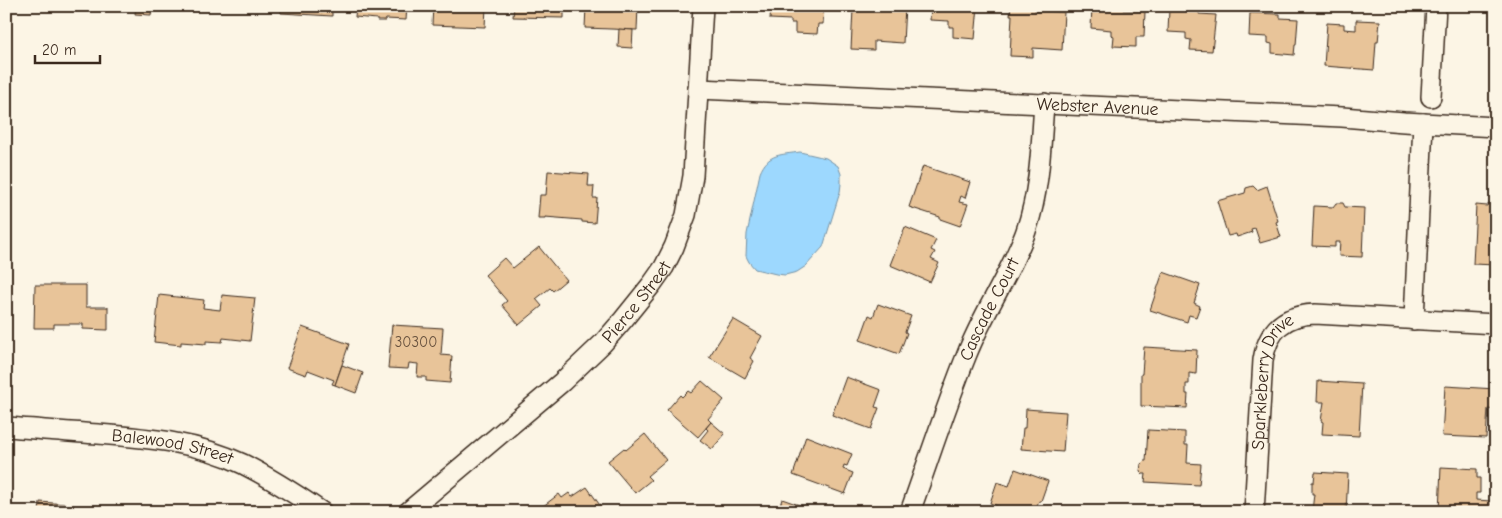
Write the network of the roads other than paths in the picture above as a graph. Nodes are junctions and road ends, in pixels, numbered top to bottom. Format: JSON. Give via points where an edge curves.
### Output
{"nodes":[{"id":1,"x":703,"y":6,"type":"edge"},
{"id":2,"x":1436,"y":6,"type":"edge"},
{"id":3,"x":698,"y":89,"type":"junction"},
{"id":4,"x":1431,"y":97,"type":"dead end"},
{"id":5,"x":1044,"y":103,"type":"junction"},
{"id":6,"x":1423,"y":123,"type":"junction"},
{"id":7,"x":1496,"y":127,"type":"edge"},
{"id":8,"x":1414,"y":320,"type":"junction"},
{"id":9,"x":1496,"y":324,"type":"edge"},
{"id":10,"x":6,"y":427,"type":"edge"},
{"id":11,"x":322,"y":512,"type":"edge"},
{"id":12,"x":408,"y":512,"type":"edge"},
{"id":13,"x":910,"y":512,"type":"edge"},
{"id":14,"x":1254,"y":512,"type":"edge"}],
"edges":[{"from":1,"to":3,"type":"street","name":"Pierce Street"},
{"from":2,"to":4,"type":"street"},
{"from":3,"to":5,"type":"street","name":"Webster Avenue"},
{"from":3,"to":12,"type":"street","name":"Pierce Street","via":[[689,199],[681,230],[664,267],[623,320],[583,364]]},
{"from":5,"to":6,"type":"street","name":"Webster Avenue"},
{"from":5,"to":13,"type":"street","name":"Cascade Court","via":[[1035,199],[1026,232],[968,353]]},
{"from":6,"to":7,"type":"street","name":"Webster Avenue"},
{"from":6,"to":8,"type":"street"},
{"from":8,"to":9,"type":"street","name":"Sparkleberry Drive"},
{"from":8,"to":14,"type":"street","name":"Sparkleberry Drive","via":[[1304,314],[1285,321],[1272,333],[1263,360]]},
{"from":10,"to":11,"type":"street","name":"Balewood Street","via":[[145,438],[190,446],[243,464]]}]}
